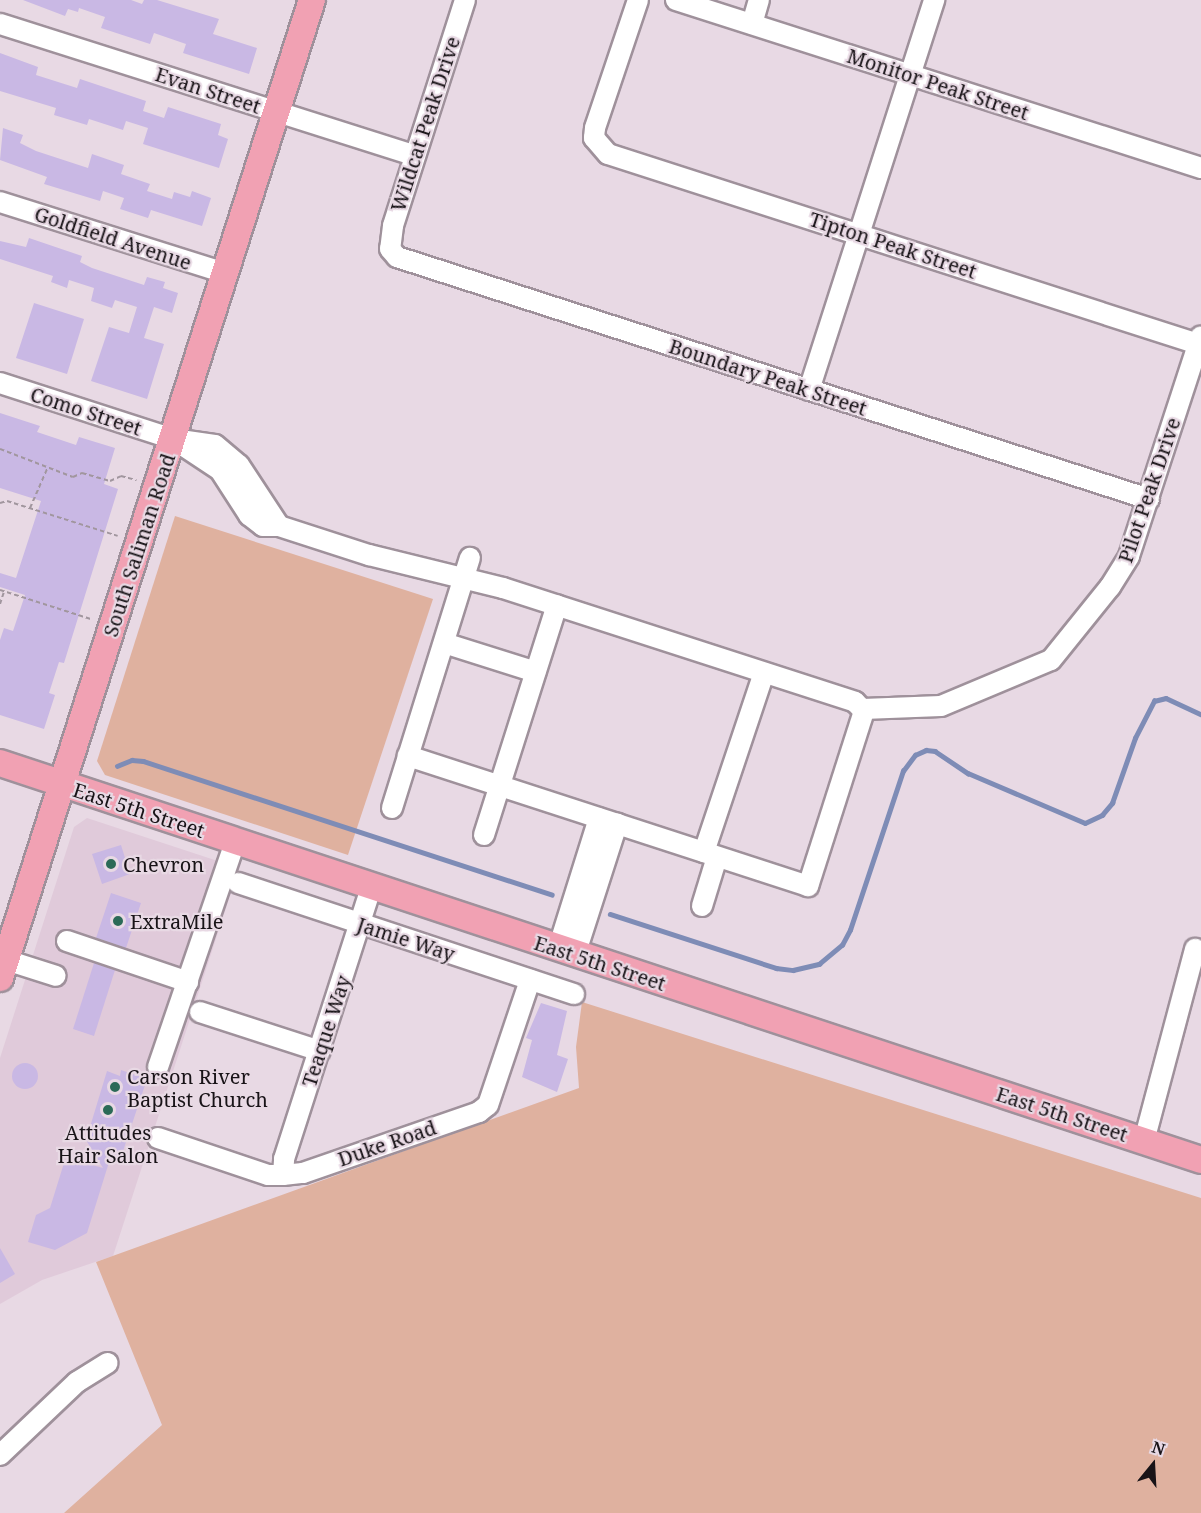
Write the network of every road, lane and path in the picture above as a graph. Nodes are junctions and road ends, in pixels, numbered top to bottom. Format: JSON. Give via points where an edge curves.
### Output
{"nodes":[{"id":1,"x":312,"y":0,"type":"edge"},
{"id":2,"x":465,"y":0,"type":"edge"},
{"id":3,"x":638,"y":0,"type":"edge"},
{"id":4,"x":676,"y":0,"type":"edge"},
{"id":5,"x":759,"y":0,"type":"edge"},
{"id":6,"x":933,"y":0,"type":"edge"},
{"id":7,"x":0,"y":24,"type":"edge"},
{"id":8,"x":752,"y":24,"type":"junction"},
{"id":9,"x":910,"y":75,"type":"junction"},
{"id":10,"x":277,"y":112,"type":"junction"},
{"id":11,"x":415,"y":156,"type":"junction"},
{"id":12,"x":1201,"y":168,"type":"edge"},
{"id":13,"x":0,"y":202,"type":"edge"},
{"id":14,"x":859,"y":234,"type":"junction"},
{"id":15,"x":390,"y":249,"type":"joint"},
{"id":16,"x":225,"y":273,"type":"junction"},
{"id":17,"x":1200,"y":340,"type":"edge"},
{"id":18,"x":0,"y":383,"type":"edge"},
{"id":19,"x":809,"y":390,"type":"junction"},
{"id":20,"x":173,"y":439,"type":"junction"},
{"id":21,"x":0,"y":449,"type":"edge"},
{"id":22,"x":47,"y":469,"type":"junction"},
{"id":23,"x":136,"y":480,"type":"dead end"},
{"id":24,"x":1149,"y":499,"type":"junction"},
{"id":25,"x":0,"y":503,"type":"edge"},
{"id":26,"x":30,"y":508,"type":"junction"},
{"id":27,"x":118,"y":536,"type":"dead end"},
{"id":28,"x":471,"y":558,"type":"dead end"},
{"id":29,"x":464,"y":579,"type":"junction"},
{"id":30,"x":2,"y":591,"type":"edge"},
{"id":31,"x":0,"y":604,"type":"edge"},
{"id":32,"x":557,"y":605,"type":"junction"},
{"id":33,"x":91,"y":619,"type":"dead end"},
{"id":34,"x":444,"y":643,"type":"junction"},
{"id":35,"x":536,"y":672,"type":"junction"},
{"id":36,"x":764,"y":673,"type":"junction"},
{"id":37,"x":863,"y":709,"type":"junction"},
{"id":38,"x":408,"y":756,"type":"junction"},
{"id":39,"x":0,"y":763,"type":"edge"},
{"id":40,"x":62,"y":785,"type":"junction"},
{"id":41,"x":500,"y":786,"type":"junction"},
{"id":42,"x":392,"y":808,"type":"dead end"},
{"id":43,"x":608,"y":821,"type":"junction"},
{"id":44,"x":484,"y":835,"type":"dead end"},
{"id":45,"x":235,"y":842,"type":"junction"},
{"id":46,"x":711,"y":855,"type":"junction"},
{"id":47,"x":238,"y":884,"type":"dead end"},
{"id":48,"x":372,"y":888,"type":"junction"},
{"id":49,"x":702,"y":906,"type":"dead end"},
{"id":50,"x":360,"y":924,"type":"junction"},
{"id":51,"x":67,"y":941,"type":"dead end"},
{"id":52,"x":1195,"y":949,"type":"dead end"},
{"id":53,"x":566,"y":952,"type":"junction"},
{"id":54,"x":3,"y":969,"type":"edge"},
{"id":55,"x":56,"y":976,"type":"dead end"},
{"id":56,"x":530,"y":980,"type":"junction"},
{"id":57,"x":188,"y":982,"type":"junction"},
{"id":58,"x":574,"y":994,"type":"dead end"},
{"id":59,"x":200,"y":1012,"type":"dead end"},
{"id":60,"x":320,"y":1050,"type":"junction"},
{"id":61,"x":158,"y":1067,"type":"dead end"},
{"id":62,"x":158,"y":1138,"type":"dead end"},
{"id":63,"x":1144,"y":1141,"type":"junction"},
{"id":64,"x":1201,"y":1160,"type":"edge"},
{"id":65,"x":283,"y":1176,"type":"junction"},
{"id":66,"x":108,"y":1363,"type":"dead end"},
{"id":67,"x":0,"y":1455,"type":"edge"}],
"edges":[{"from":1,"to":10,"type":"main road","name":"South Saliman Road"},
{"from":2,"to":11,"type":"street","name":"Wildcat Peak Drive"},
{"from":3,"to":14,"type":"street","name":"Tipton Peak Street","via":[[594,138],[608,153]]},
{"from":4,"to":8,"type":"street","name":"Monitor Peak Street"},
{"from":5,"to":8,"type":"street"},
{"from":6,"to":9,"type":"street"},
{"from":7,"to":10,"type":"street","name":"Evan Street"},
{"from":8,"to":9,"type":"street","name":"Monitor Peak Street"},
{"from":9,"to":12,"type":"street","name":"Monitor Peak Street"},
{"from":9,"to":14,"type":"street"},
{"from":10,"to":11,"type":"street","name":"Evan Street"},
{"from":10,"to":16,"type":"main road","name":"South Saliman Road"},
{"from":11,"to":15,"type":"street","name":"Wildcat Peak Drive"},
{"from":13,"to":16,"type":"street","name":"Goldfield Avenue"},
{"from":14,"to":17,"type":"street","name":"Tipton Peak Street"},
{"from":14,"to":19,"type":"street"},
{"from":15,"to":19,"type":"street","name":"Boundary Peak Street","via":[[410,262]]},
{"from":16,"to":20,"type":"main road","name":"South Saliman Road"},
{"from":17,"to":24,"type":"street","name":"Pilot Peak Drive"},
{"from":18,"to":20,"type":"street","name":"Como Street"},
{"from":19,"to":24,"type":"street","name":"Boundary Peak Street"},
{"from":20,"to":29,"type":"street","name":"Como Street","via":[[196,457],[217,466],[247,495],[256,522]]},
{"from":20,"to":40,"type":"main road","name":"South Saliman Road"},
{"from":21,"to":22,"type":"path"},
{"from":22,"to":23,"type":"path","via":[[73,477],[82,473],[110,481],[121,476]]},
{"from":22,"to":26,"type":"path"},
{"from":24,"to":37,"type":"street","name":"Pilot Peak Drive","via":[[1121,570],[1051,660],[941,706]]},
{"from":25,"to":26,"type":"path","via":[[7,501]]},
{"from":26,"to":27,"type":"path"},
{"from":28,"to":29,"type":"street"},
{"from":29,"to":32,"type":"street","name":"Como Street"},
{"from":29,"to":34,"type":"street"},
{"from":30,"to":31,"type":"path"},
{"from":30,"to":33,"type":"path"},
{"from":32,"to":35,"type":"street"},
{"from":32,"to":36,"type":"street","name":"Como Street"},
{"from":34,"to":35,"type":"street"},
{"from":34,"to":38,"type":"street"},
{"from":35,"to":41,"type":"street"},
{"from":36,"to":37,"type":"street","name":"Como Street","via":[[855,702]]},
{"from":36,"to":46,"type":"street"},
{"from":37,"to":46,"type":"street","via":[[808,886]]},
{"from":38,"to":41,"type":"street"},
{"from":38,"to":42,"type":"street"},
{"from":39,"to":40,"type":"main road","name":"East 5th Street"},
{"from":40,"to":45,"type":"main road","name":"East 5th Street"},
{"from":40,"to":54,"type":"main road","name":"South Saliman Road"},
{"from":41,"to":43,"type":"street"},
{"from":41,"to":44,"type":"street"},
{"from":43,"to":46,"type":"street"},
{"from":43,"to":53,"type":"street"},
{"from":45,"to":48,"type":"main road","name":"East 5th Street"},
{"from":45,"to":57,"type":"street"},
{"from":46,"to":49,"type":"street"},
{"from":47,"to":50,"type":"street","name":"Jamie Way"},
{"from":48,"to":50,"type":"street","name":"Teaque Way"},
{"from":48,"to":53,"type":"main road","name":"East 5th Street"},
{"from":50,"to":56,"type":"street","name":"Jamie Way"},
{"from":50,"to":60,"type":"street","name":"Teaque Way"},
{"from":51,"to":57,"type":"street"},
{"from":52,"to":63,"type":"street"},
{"from":53,"to":63,"type":"main road","name":"East 5th Street"},
{"from":54,"to":55,"type":"street"},
{"from":56,"to":58,"type":"street","name":"Jamie Way"},
{"from":56,"to":65,"type":"street","name":"Duke Road","via":[[488,1106],[314,1169]]},
{"from":57,"to":61,"type":"street"},
{"from":59,"to":60,"type":"street"},
{"from":60,"to":65,"type":"street","name":"Teaque Way","via":[[284,1159]]},
{"from":62,"to":65,"type":"street","name":"Duke Road","via":[[268,1175]]},
{"from":63,"to":64,"type":"main road","name":"East 5th Street"},
{"from":66,"to":67,"type":"street","via":[[78,1382]]}]}
